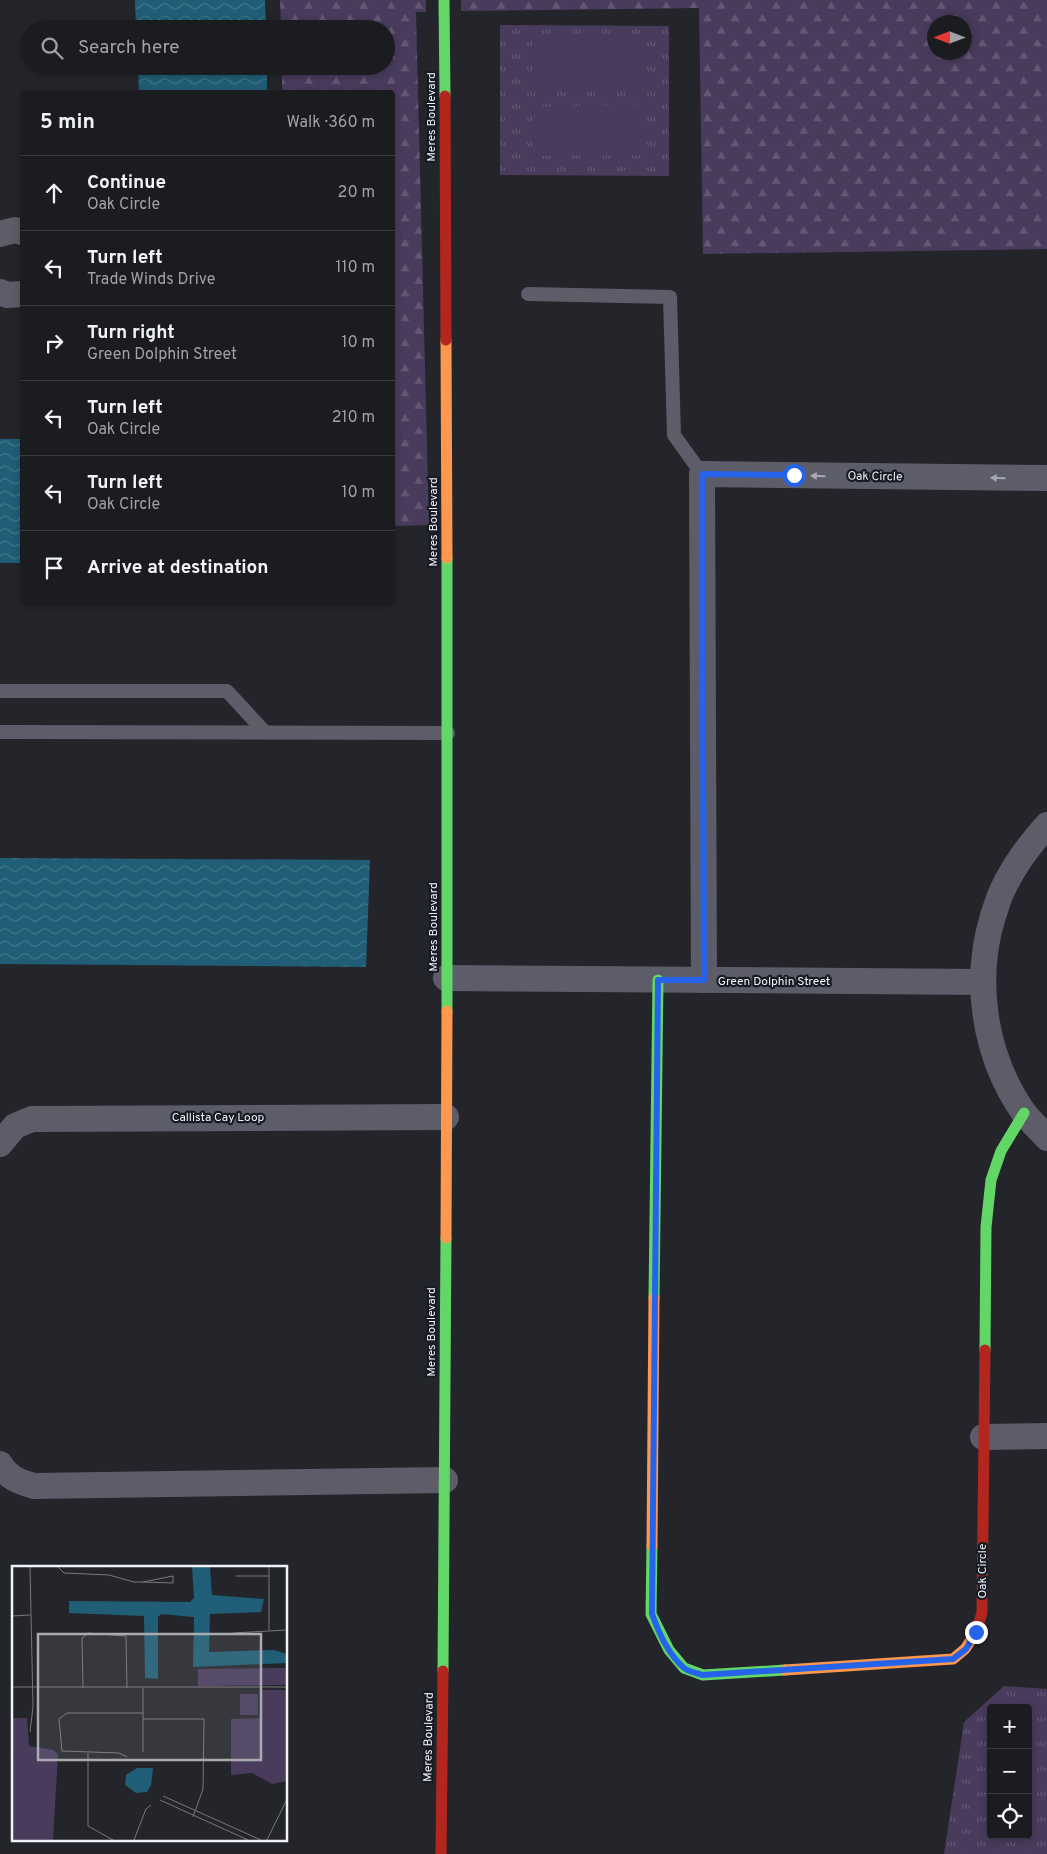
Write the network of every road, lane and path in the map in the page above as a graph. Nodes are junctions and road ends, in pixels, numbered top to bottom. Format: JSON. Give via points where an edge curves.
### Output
{"nodes":[{"id":1,"x":444,"y":0,"type":"edge"},
{"id":2,"x":20,"y":231,"type":"edge"},
{"id":3,"x":0,"y":234,"type":"edge"},
{"id":4,"x":0,"y":292,"type":"edge"},
{"id":5,"x":20,"y":294,"type":"edge"},
{"id":6,"x":528,"y":294,"type":"dead end"},
{"id":7,"x":702,"y":474,"type":"junction"},
{"id":8,"x":1047,"y":478,"type":"edge"},
{"id":9,"x":0,"y":691,"type":"edge"},
{"id":10,"x":264,"y":731,"type":"junction"},
{"id":11,"x":0,"y":732,"type":"edge"},
{"id":12,"x":448,"y":732,"type":"junction"},
{"id":13,"x":1047,"y":826,"type":"edge"},
{"id":14,"x":446,"y":978,"type":"junction"},
{"id":15,"x":658,"y":980,"type":"junction"},
{"id":16,"x":704,"y":980,"type":"junction"},
{"id":17,"x":982,"y":982,"type":"junction"},
{"id":18,"x":1024,"y":1112,"type":"junction"},
{"id":19,"x":446,"y":1116,"type":"junction"},
{"id":20,"x":1047,"y":1138,"type":"edge"},
{"id":21,"x":0,"y":1144,"type":"edge"},
{"id":22,"x":983,"y":1436,"type":"junction"},
{"id":23,"x":1047,"y":1436,"type":"edge"},
{"id":24,"x":0,"y":1464,"type":"edge"},
{"id":25,"x":445,"y":1480,"type":"junction"},
{"id":26,"x":441,"y":1854,"type":"edge"}],
"edges":[{"from":1,"to":12,"type":"street","name":"Meres Boulevard"},
{"from":2,"to":3,"type":"street"},
{"from":4,"to":5,"type":"street"},
{"from":6,"to":7,"type":"lane","via":[[670,296],[674,434]]},
{"from":8,"to":7,"type":"street","name":"Oak Circle","one_way":true},
{"from":7,"to":16,"type":"street"},
{"from":9,"to":10,"type":"lane","via":[[227,691]]},
{"from":10,"to":11,"type":"lane"},
{"from":10,"to":12,"type":"lane"},
{"from":12,"to":14,"type":"street","name":"Meres Boulevard"},
{"from":13,"to":17,"type":"street","via":[[1024,852],[1001,892],[987,936]]},
{"from":14,"to":15,"type":"street","name":"Green Dolphin Street"},
{"from":14,"to":19,"type":"street","name":"Meres Boulevard"},
{"from":15,"to":16,"type":"street","name":"Green Dolphin Street"},
{"from":15,"to":22,"type":"street","name":"Oak Circle","via":[[652,1614],[671,1653],[685,1669],[702,1675],[953,1659],[966,1649],[982,1613]]},
{"from":16,"to":17,"type":"street","name":"Green Dolphin Street"},
{"from":17,"to":18,"type":"street","via":[[987,1028],[1001,1072]]},
{"from":18,"to":20,"type":"street"},
{"from":18,"to":22,"type":"street","name":"Oak Circle","via":[[1001,1151],[991,1180],[986,1227]]},
{"from":19,"to":21,"type":"street","name":"Callista Cay Loop","via":[[32,1119],[15,1126]]},
{"from":19,"to":25,"type":"street","name":"Meres Boulevard"},
{"from":22,"to":23,"type":"street"},
{"from":24,"to":25,"type":"street","via":[[15,1480],[34,1486]]},
{"from":25,"to":26,"type":"street","name":"Meres Boulevard"}]}
